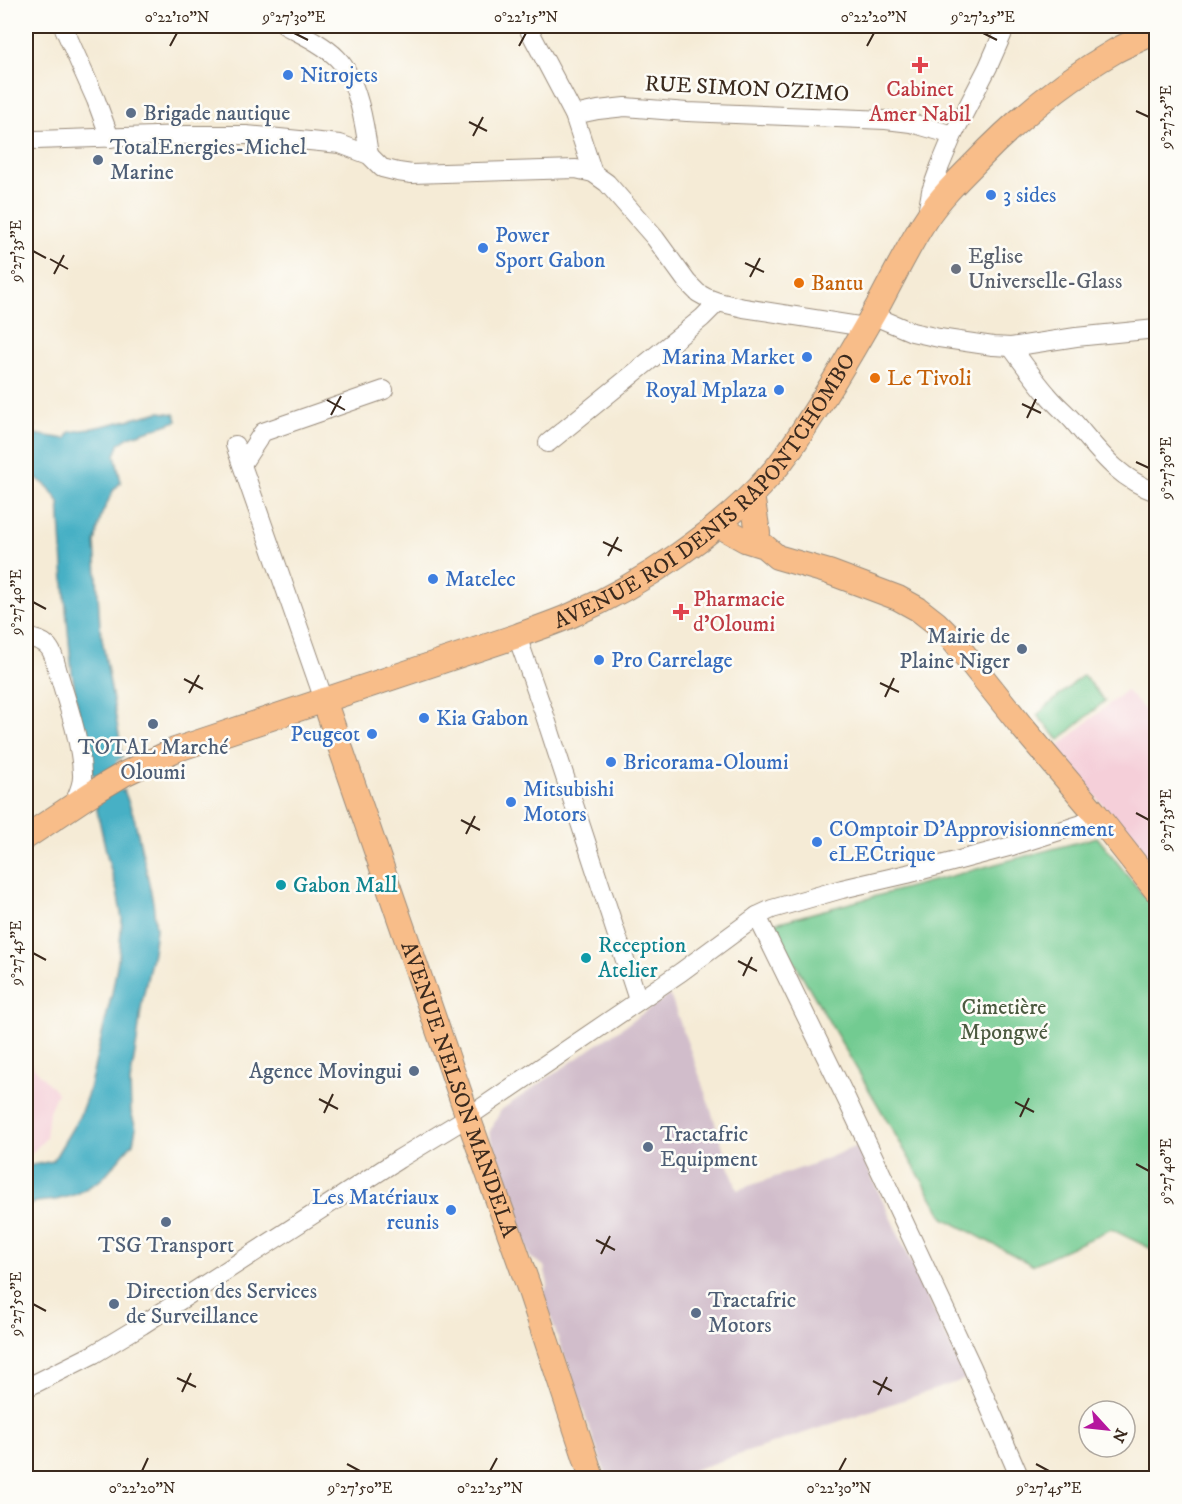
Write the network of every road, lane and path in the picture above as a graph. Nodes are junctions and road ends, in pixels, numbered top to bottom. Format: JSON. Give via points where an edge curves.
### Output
{"nodes":[{"id":1,"x":63,"y":26,"type":"edge"},
{"id":2,"x":286,"y":26,"type":"edge"},
{"id":3,"x":527,"y":26,"type":"edge"},
{"id":4,"x":1006,"y":26,"type":"edge"},
{"id":5,"x":1156,"y":32,"type":"edge"},
{"id":6,"x":574,"y":115,"type":"junction"},
{"id":7,"x":953,"y":135,"type":"junction"},
{"id":8,"x":110,"y":138,"type":"junction"},
{"id":9,"x":36,"y":140,"type":"dead end"},
{"id":10,"x":369,"y":155,"type":"junction"},
{"id":11,"x":593,"y":173,"type":"junction"},
{"id":12,"x":927,"y":218,"type":"junction"},
{"id":13,"x":718,"y":302,"type":"junction"},
{"id":14,"x":869,"y":321,"type":"junction"},
{"id":15,"x":1156,"y":330,"type":"edge"},
{"id":16,"x":1011,"y":346,"type":"junction"},
{"id":17,"x":384,"y":390,"type":"dead end"},
{"id":18,"x":548,"y":443,"type":"dead end"},
{"id":19,"x":235,"y":445,"type":"dead end"},
{"id":20,"x":242,"y":465,"type":"junction"},
{"id":21,"x":1156,"y":492,"type":"edge"},
{"id":22,"x":752,"y":495,"type":"junction"},
{"id":23,"x":717,"y":525,"type":"junction"},
{"id":24,"x":751,"y":536,"type":"junction"},
{"id":25,"x":517,"y":636,"type":"junction"},
{"id":26,"x":26,"y":638,"type":"edge"},
{"id":27,"x":324,"y":700,"type":"junction"},
{"id":28,"x":82,"y":799,"type":"junction"},
{"id":29,"x":1096,"y":814,"type":"junction"},
{"id":30,"x":26,"y":837,"type":"edge"},
{"id":31,"x":1156,"y":890,"type":"edge"},
{"id":32,"x":757,"y":916,"type":"junction"},
{"id":33,"x":638,"y":1000,"type":"junction"},
{"id":34,"x":468,"y":1117,"type":"junction"},
{"id":35,"x":26,"y":1388,"type":"edge"},
{"id":36,"x":592,"y":1479,"type":"edge"},
{"id":37,"x":1020,"y":1479,"type":"edge"}],
"edges":[{"from":1,"to":8,"type":"street"},
{"from":2,"to":10,"type":"street","via":[[323,47],[344,67],[362,113]]},
{"from":3,"to":6,"type":"street"},
{"from":4,"to":7,"type":"street"},
{"from":5,"to":12,"type":"main road","name":"AVENUE ROI DENIS RAPONTCHOMBO","via":[[1117,50],[1033,107],[992,144]]},
{"from":6,"to":7,"type":"street","name":"RUE SIMON OZIMO","via":[[625,107],[886,120]]},
{"from":6,"to":11,"type":"street"},
{"from":7,"to":12,"type":"street","via":[[931,191]]},
{"from":8,"to":9,"type":"street"},
{"from":8,"to":10,"type":"street","via":[[246,135],[340,144]]},
{"from":10,"to":11,"type":"street","via":[[382,168],[412,174],[576,169]]},
{"from":11,"to":13,"type":"street","via":[[618,194],[687,282],[698,293]]},
{"from":12,"to":14,"type":"main road","name":"AVENUE ROI DENIS RAPONTCHOMBO"},
{"from":13,"to":14,"type":"street"},
{"from":13,"to":18,"type":"street"},
{"from":14,"to":16,"type":"street","via":[[939,338]]},
{"from":14,"to":22,"type":"main road","name":"AVENUE ROI DENIS RAPONTCHOMBO","via":[[792,447]]},
{"from":15,"to":16,"type":"street"},
{"from":16,"to":21,"type":"street","via":[[1049,396],[1115,469]]},
{"from":17,"to":20,"type":"street","via":[[263,432]]},
{"from":19,"to":20,"type":"street"},
{"from":20,"to":27,"type":"street"},
{"from":22,"to":23,"type":"main road","name":"AVENUE ROI DENIS RAPONTCHOMBO"},
{"from":22,"to":24,"type":"main road"},
{"from":23,"to":24,"type":"main road"},
{"from":23,"to":24,"type":"main road","via":[[723,541]]},
{"from":23,"to":25,"type":"main road","name":"AVENUE ROI DENIS RAPONTCHOMBO","via":[[614,594]]},
{"from":24,"to":29,"type":"main road","via":[[768,540],[777,557],[877,589],[936,623]]},
{"from":25,"to":27,"type":"main road","name":"AVENUE ROI DENIS RAPONTCHOMBO"},
{"from":25,"to":33,"type":"street"},
{"from":26,"to":28,"type":"street","via":[[33,638],[51,650],[80,751]]},
{"from":27,"to":28,"type":"main road","name":"AVENUE ROI DENIS RAPONTCHOMBO","via":[[175,750]]},
{"from":27,"to":34,"type":"main road","name":"AVENUE NELSON MANDELA"},
{"from":28,"to":30,"type":"main road","name":"AVENUE ROI DENIS RAPONTCHOMBO"},
{"from":29,"to":31,"type":"main road"},
{"from":29,"to":32,"type":"street","via":[[1082,824]]},
{"from":32,"to":33,"type":"street"},
{"from":32,"to":37,"type":"street","via":[[962,1346]]},
{"from":33,"to":34,"type":"street"},
{"from":34,"to":35,"type":"street","via":[[142,1325]]},
{"from":34,"to":36,"type":"main road","name":"AVENUE NELSON MANDELA"}]}
